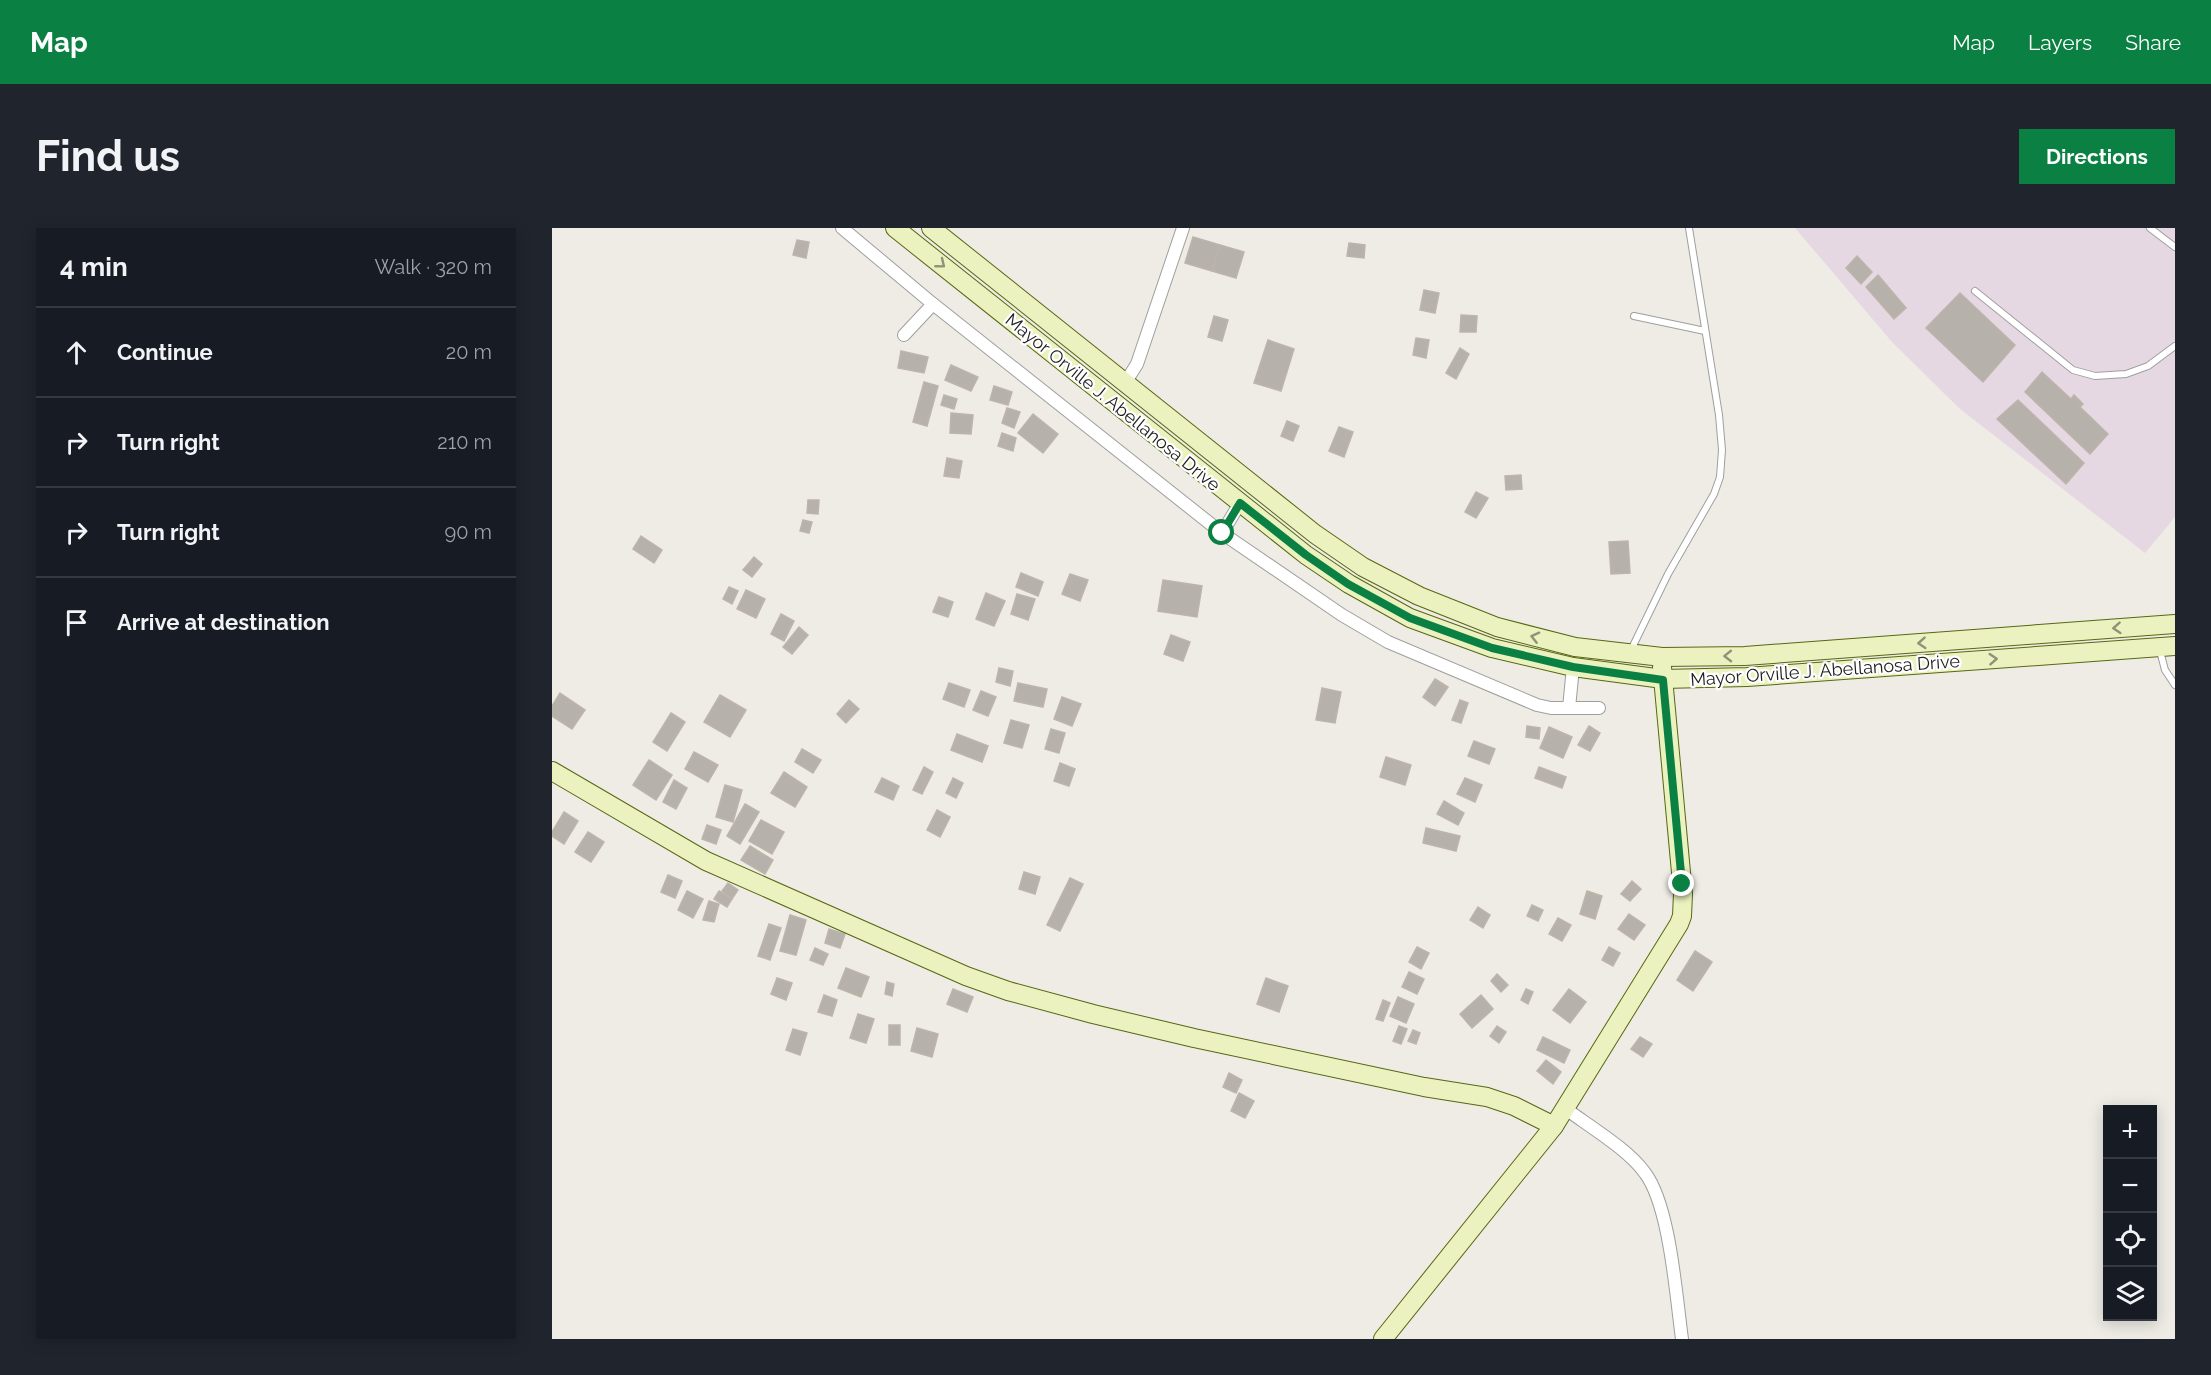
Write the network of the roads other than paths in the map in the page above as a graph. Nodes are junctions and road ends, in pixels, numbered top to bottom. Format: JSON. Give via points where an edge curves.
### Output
{"nodes":[{"id":1,"x":842,"y":228,"type":"edge"},
{"id":2,"x":895,"y":228,"type":"edge"},
{"id":3,"x":931,"y":228,"type":"edge"},
{"id":4,"x":1183,"y":228,"type":"edge"},
{"id":5,"x":1689,"y":228,"type":"edge"},
{"id":6,"x":2150,"y":228,"type":"edge"},
{"id":7,"x":2175,"y":247,"type":"edge"},
{"id":8,"x":1975,"y":291,"type":"dead end"},
{"id":9,"x":933,"y":304,"type":"junction"},
{"id":10,"x":1634,"y":316,"type":"dead end"},
{"id":11,"x":1705,"y":331,"type":"junction"},
{"id":12,"x":904,"y":335,"type":"dead end"},
{"id":13,"x":2175,"y":346,"type":"edge"},
{"id":14,"x":1125,"y":383,"type":"junction"},
{"id":15,"x":1240,"y":503,"type":"junction"},
{"id":16,"x":1222,"y":533,"type":"junction"},
{"id":17,"x":2166,"y":625,"type":"edge"},
{"id":18,"x":2167,"y":646,"type":"edge"},
{"id":19,"x":1629,"y":653,"type":"junction"},
{"id":20,"x":1662,"y":657,"type":"junction"},
{"id":21,"x":1573,"y":667,"type":"junction"},
{"id":22,"x":1663,"y":680,"type":"junction"},
{"id":23,"x":2175,"y":685,"type":"edge"},
{"id":24,"x":1569,"y":708,"type":"junction"},
{"id":25,"x":1599,"y":708,"type":"dead end"},
{"id":26,"x":552,"y":771,"type":"edge"},
{"id":27,"x":1566,"y":1109,"type":"junction"},
{"id":28,"x":1554,"y":1126,"type":"junction"},
{"id":29,"x":1383,"y":1339,"type":"edge"},
{"id":30,"x":1682,"y":1339,"type":"edge"}],
"edges":[{"from":1,"to":9,"type":"street"},
{"from":2,"to":15,"type":"main road","name":"Mayor Orville J. Abellanosa Drive","one_way":true},
{"from":3,"to":14,"type":"main road","name":"Mayor Orville J. Abellanosa Drive"},
{"from":4,"to":14,"type":"street","via":[[1137,364]]},
{"from":5,"to":11,"type":"lane"},
{"from":6,"to":7,"type":"lane"},
{"from":8,"to":13,"type":"lane","via":[[2073,370],[2096,376],[2126,374],[2148,366]]},
{"from":9,"to":12,"type":"street"},
{"from":9,"to":16,"type":"street"},
{"from":10,"to":11,"type":"lane"},
{"from":11,"to":19,"type":"lane","via":[[1719,415],[1720,477]]},
{"from":19,"to":14,"type":"main road","name":"Mayor Orville J. Abellanosa Drive","one_way":true,"via":[[1575,647],[1497,627],[1419,596],[1363,567],[1315,534]]},
{"from":15,"to":16,"type":"street"},
{"from":15,"to":21,"type":"main road","name":"Mayor Orville J. Abellanosa Drive","via":[[1348,584],[1410,618],[1492,648]]},
{"from":16,"to":24,"type":"street","via":[[1388,642],[1537,705]]},
{"from":17,"to":18,"type":"main road"},
{"from":17,"to":20,"type":"main road","name":"Mayor Orville J. Abellanosa Drive","one_way":true,"via":[[1745,656]]},
{"from":22,"to":18,"type":"main road","name":"Mayor Orville J. Abellanosa Drive","one_way":true},
{"from":18,"to":23,"type":"lane","via":[[2165,670]]},
{"from":19,"to":20,"type":"main road","name":"Mayor Orville J. Abellanosa Drive"},
{"from":20,"to":22,"type":"main road"},
{"from":21,"to":22,"type":"main road","name":"Mayor Orville J. Abellanosa Drive"},
{"from":21,"to":24,"type":"street"},
{"from":22,"to":27,"type":"main road","via":[[1682,916]]},
{"from":24,"to":25,"type":"street"},
{"from":26,"to":28,"type":"main road","via":[[706,861],[1008,991],[1194,1038],[1487,1097]]},
{"from":27,"to":28,"type":"main road"},
{"from":27,"to":30,"type":"street","via":[[1635,1161],[1653,1184],[1668,1243]]},
{"from":28,"to":29,"type":"main road"}]}
